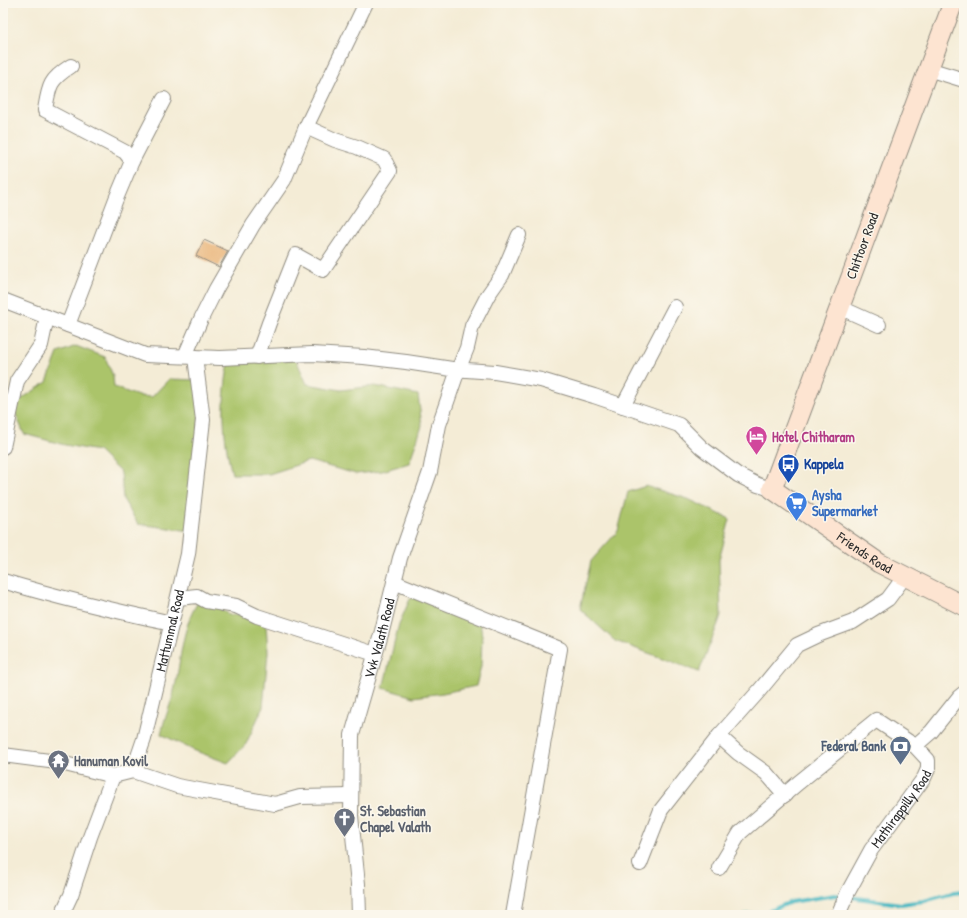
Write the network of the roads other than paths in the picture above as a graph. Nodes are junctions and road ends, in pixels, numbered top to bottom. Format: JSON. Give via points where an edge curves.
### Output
{"nodes":[{"id":1,"x":365,"y":3,"type":"edge"},
{"id":2,"x":953,"y":3,"type":"edge"},
{"id":3,"x":71,"y":66,"type":"dead end"},
{"id":4,"x":928,"y":69,"type":"junction"},
{"id":5,"x":964,"y":80,"type":"edge"},
{"id":6,"x":164,"y":99,"type":"dead end"},
{"id":7,"x":306,"y":127,"type":"junction"},
{"id":8,"x":132,"y":161,"type":"junction"},
{"id":9,"x":519,"y":235,"type":"dead end"},
{"id":10,"x":3,"y":300,"type":"edge"},
{"id":11,"x":675,"y":307,"type":"dead end"},
{"id":12,"x":840,"y":307,"type":"junction"},
{"id":13,"x":47,"y":317,"type":"junction"},
{"id":14,"x":68,"y":325,"type":"junction"},
{"id":15,"x":879,"y":325,"type":"dead end"},
{"id":16,"x":190,"y":356,"type":"junction"},
{"id":17,"x":258,"y":357,"type":"junction"},
{"id":18,"x":458,"y":370,"type":"junction"},
{"id":19,"x":623,"y":406,"type":"junction"},
{"id":20,"x":3,"y":447,"type":"edge"},
{"id":21,"x":772,"y":489,"type":"junction"},
{"id":22,"x":905,"y":576,"type":"junction"},
{"id":23,"x":3,"y":581,"type":"edge"},
{"id":24,"x":394,"y":582,"type":"junction"},
{"id":25,"x":178,"y":598,"type":"junction"},
{"id":26,"x":964,"y":606,"type":"edge"},
{"id":27,"x":172,"y":624,"type":"junction"},
{"id":28,"x":375,"y":654,"type":"junction"},
{"id":29,"x":964,"y":694,"type":"edge"},
{"id":30,"x":719,"y":736,"type":"junction"},
{"id":31,"x":915,"y":746,"type":"junction"},
{"id":32,"x":3,"y":755,"type":"edge"},
{"id":33,"x":133,"y":771,"type":"junction"},
{"id":34,"x":113,"y":776,"type":"junction"},
{"id":35,"x":785,"y":795,"type":"junction"},
{"id":36,"x":351,"y":796,"type":"junction"},
{"id":37,"x":640,"y":864,"type":"dead end"},
{"id":38,"x":719,"y":868,"type":"dead end"},
{"id":39,"x":63,"y":912,"type":"dead end"},
{"id":40,"x":359,"y":915,"type":"edge"},
{"id":41,"x":513,"y":915,"type":"edge"},
{"id":42,"x":838,"y":915,"type":"edge"}],
"edges":[{"from":1,"to":7,"type":"street"},
{"from":2,"to":4,"type":"main road","name":"Chittoor Road"},
{"from":3,"to":8,"type":"street","via":[[58,74],[49,87],[45,110],[125,152]]},
{"from":4,"to":5,"type":"street"},
{"from":4,"to":12,"type":"main road","name":"Chittoor Road"},
{"from":6,"to":8,"type":"street"},
{"from":7,"to":16,"type":"street","via":[[284,180],[253,225],[216,289],[201,319]]},
{"from":7,"to":17,"type":"street","via":[[384,159],[390,171],[323,270],[296,256]]},
{"from":8,"to":14,"type":"street"},
{"from":9,"to":18,"type":"street","name":"Vvk Valath Road","via":[[502,274],[472,326]]},
{"from":10,"to":13,"type":"street"},
{"from":11,"to":19,"type":"street"},
{"from":12,"to":15,"type":"street"},
{"from":12,"to":21,"type":"main road","name":"Chittoor Road"},
{"from":13,"to":14,"type":"street"},
{"from":13,"to":20,"type":"street","via":[[41,345],[17,381]]},
{"from":14,"to":16,"type":"street","via":[[145,355]]},
{"from":16,"to":17,"type":"street"},
{"from":16,"to":25,"type":"street","name":"Mattummal Road","via":[[202,420],[188,554]]},
{"from":17,"to":18,"type":"street","via":[[312,354],[364,357]]},
{"from":18,"to":19,"type":"street","via":[[495,372],[541,380]]},
{"from":18,"to":24,"type":"street","name":"Vvk Valath Road","via":[[439,425],[430,472]]},
{"from":19,"to":21,"type":"street","via":[[679,425],[702,448],[738,475]]},
{"from":21,"to":22,"type":"main road","name":"Friends Road","via":[[879,563]]},
{"from":22,"to":26,"type":"main road","name":"Friends Road"},
{"from":22,"to":30,"type":"street","via":[[888,599],[854,622],[797,645]]},
{"from":23,"to":27,"type":"street","via":[[55,597]]},
{"from":24,"to":28,"type":"street","name":"Vvk Valath Road"},
{"from":24,"to":41,"type":"street","via":[[560,649]]},
{"from":25,"to":27,"type":"street","name":"Mattummal Road"},
{"from":25,"to":28,"type":"street","via":[[197,596],[206,601],[236,606],[257,616]]},
{"from":27,"to":33,"type":"street","name":"Mattummal Road","via":[[144,739]]},
{"from":28,"to":36,"type":"street","name":"Vvk Valath Road","via":[[352,735]]},
{"from":29,"to":31,"type":"street","name":"Mathirappilly Road","via":[[931,732]]},
{"from":30,"to":35,"type":"street","via":[[766,773]]},
{"from":30,"to":37,"type":"street","via":[[661,810]]},
{"from":31,"to":35,"type":"street","via":[[876,720]]},
{"from":31,"to":42,"type":"street","name":"Mathirappilly Road","via":[[928,760],[924,778],[871,850]]},
{"from":32,"to":34,"type":"street","via":[[57,762]]},
{"from":33,"to":34,"type":"street"},
{"from":33,"to":36,"type":"street","via":[[177,786],[275,804],[300,797]]},
{"from":34,"to":39,"type":"street"},
{"from":35,"to":38,"type":"street","via":[[740,833]]},
{"from":36,"to":40,"type":"street","name":"Vvk Valath Road"}]}
